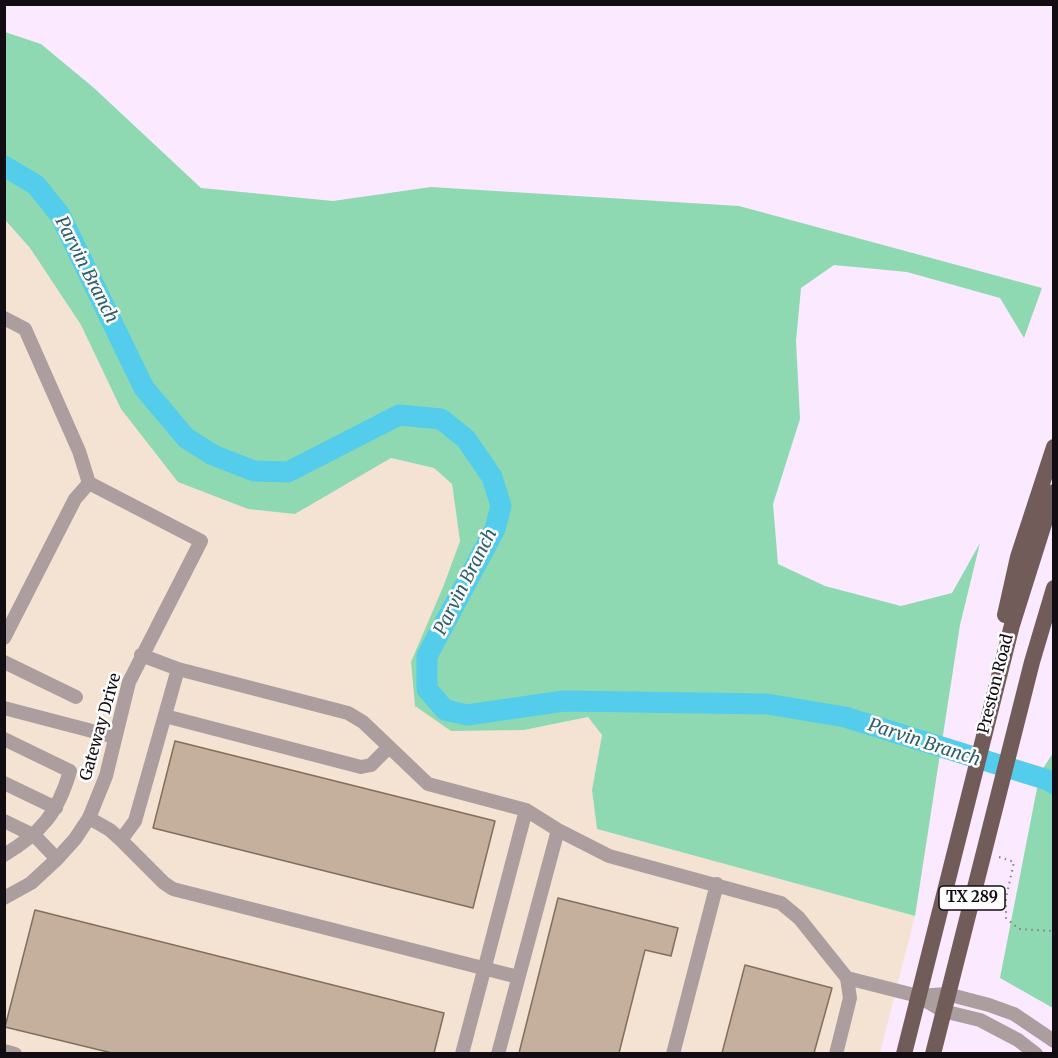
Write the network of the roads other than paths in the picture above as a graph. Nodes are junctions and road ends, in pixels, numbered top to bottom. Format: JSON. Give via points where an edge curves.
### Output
{"nodes":[{"id":1,"x":4,"y":318,"type":"edge"},
{"id":2,"x":1053,"y":447,"type":"edge"},
{"id":3,"x":89,"y":483,"type":"junction"},
{"id":4,"x":1053,"y":492,"type":"edge"},
{"id":5,"x":1053,"y":588,"type":"edge"},
{"id":6,"x":1053,"y":604,"type":"edge"},
{"id":7,"x":4,"y":638,"type":"edge"},
{"id":8,"x":141,"y":656,"type":"junction"},
{"id":9,"x":4,"y":662,"type":"edge"},
{"id":10,"x":1032,"y":662,"type":"junction"},
{"id":11,"x":178,"y":669,"type":"junction"},
{"id":12,"x":999,"y":672,"type":"junction"},
{"id":13,"x":76,"y":697,"type":"dead end"},
{"id":14,"x":4,"y":708,"type":"edge"},
{"id":15,"x":165,"y":716,"type":"junction"},
{"id":16,"x":115,"y":737,"type":"junction"},
{"id":17,"x":4,"y":739,"type":"edge"},
{"id":18,"x":389,"y":747,"type":"junction"},
{"id":19,"x":4,"y":783,"type":"edge"},
{"id":20,"x":56,"y":808,"type":"junction"},
{"id":21,"x":526,"y":810,"type":"junction"},
{"id":22,"x":89,"y":818,"type":"junction"},
{"id":23,"x":4,"y":821,"type":"edge"},
{"id":24,"x":558,"y":830,"type":"junction"},
{"id":25,"x":35,"y":836,"type":"junction"},
{"id":26,"x":122,"y":840,"type":"junction"},
{"id":27,"x":4,"y":855,"type":"edge"},
{"id":28,"x":57,"y":859,"type":"junction"},
{"id":29,"x":717,"y":884,"type":"junction"},
{"id":30,"x":4,"y":898,"type":"edge"},
{"id":31,"x":485,"y":968,"type":"junction"},
{"id":32,"x":518,"y":976,"type":"junction"},
{"id":33,"x":847,"y":978,"type":"junction"},
{"id":34,"x":948,"y":994,"type":"junction"},
{"id":35,"x":918,"y":996,"type":"junction"},
{"id":36,"x":943,"y":1011,"type":"junction"},
{"id":37,"x":1053,"y":1041,"type":"edge"},
{"id":38,"x":4,"y":1051,"type":"edge"},
{"id":39,"x":15,"y":1053,"type":"edge"},
{"id":40,"x":462,"y":1053,"type":"edge"},
{"id":41,"x":498,"y":1053,"type":"edge"},
{"id":42,"x":673,"y":1053,"type":"edge"},
{"id":43,"x":836,"y":1053,"type":"edge"},
{"id":44,"x":904,"y":1053,"type":"edge"},
{"id":45,"x":933,"y":1053,"type":"edge"},
{"id":46,"x":1036,"y":1053,"type":"edge"}],
"edges":[{"from":1,"to":3,"type":"street","via":[[25,328]]},
{"from":2,"to":12,"type":"main road","via":[[1011,584]]},
{"from":3,"to":7,"type":"street","via":[[75,499]]},
{"from":3,"to":8,"type":"street","name":"Gateway Drive","via":[[201,541]]},
{"from":4,"to":12,"type":"main road","name":"Preston Road","number":"TX 289"},
{"from":5,"to":10,"type":"main road","name":"Preston Road","number":"TX 289"},
{"from":6,"to":10,"type":"main road"},
{"from":8,"to":11,"type":"street"},
{"from":8,"to":16,"type":"street","name":"Gateway Drive","via":[[129,682]]},
{"from":9,"to":13,"type":"street"},
{"from":10,"to":34,"type":"main road","name":"Preston Road","number":"TX 289"},
{"from":11,"to":15,"type":"street"},
{"from":11,"to":18,"type":"street","via":[[348,712]]},
{"from":12,"to":35,"type":"main road","name":"Preston Road","number":"TX 289"},
{"from":14,"to":16,"type":"street"},
{"from":15,"to":18,"type":"street","via":[[361,767],[371,765]]},
{"from":15,"to":26,"type":"street","via":[[135,821]]},
{"from":16,"to":22,"type":"street","name":"Gateway Drive","via":[[106,776]]},
{"from":17,"to":20,"type":"street","via":[[70,771]]},
{"from":18,"to":21,"type":"street","via":[[428,784]]},
{"from":19,"to":20,"type":"street"},
{"from":20,"to":25,"type":"street"},
{"from":21,"to":24,"type":"street"},
{"from":21,"to":31,"type":"street"},
{"from":22,"to":26,"type":"street"},
{"from":22,"to":28,"type":"street","name":"Gateway Drive"},
{"from":23,"to":25,"type":"street"},
{"from":24,"to":29,"type":"street","via":[[609,856]]},
{"from":24,"to":32,"type":"street"},
{"from":25,"to":27,"type":"street"},
{"from":25,"to":28,"type":"street"},
{"from":26,"to":31,"type":"street","via":[[173,889]]},
{"from":28,"to":30,"type":"street","name":"Gateway Drive","via":[[31,883]]},
{"from":29,"to":33,"type":"street","via":[[781,903],[799,918]]},
{"from":29,"to":42,"type":"street"},
{"from":31,"to":32,"type":"street"},
{"from":31,"to":40,"type":"street"},
{"from":32,"to":41,"type":"street"},
{"from":33,"to":35,"type":"street"},
{"from":33,"to":43,"type":"street","via":[[850,998]]},
{"from":34,"to":35,"type":"street"},
{"from":34,"to":36,"type":"main road","name":"Preston Road","number":"TX 289"},
{"from":34,"to":37,"type":"street","via":[[1014,1014]]},
{"from":35,"to":36,"type":"street"},
{"from":35,"to":44,"type":"main road","name":"Preston Road","number":"TX 289"},
{"from":36,"to":45,"type":"main road","name":"Preston Road","number":"TX 289"},
{"from":36,"to":46,"type":"street","via":[[980,1020]]},
{"from":38,"to":39,"type":"street"}]}
